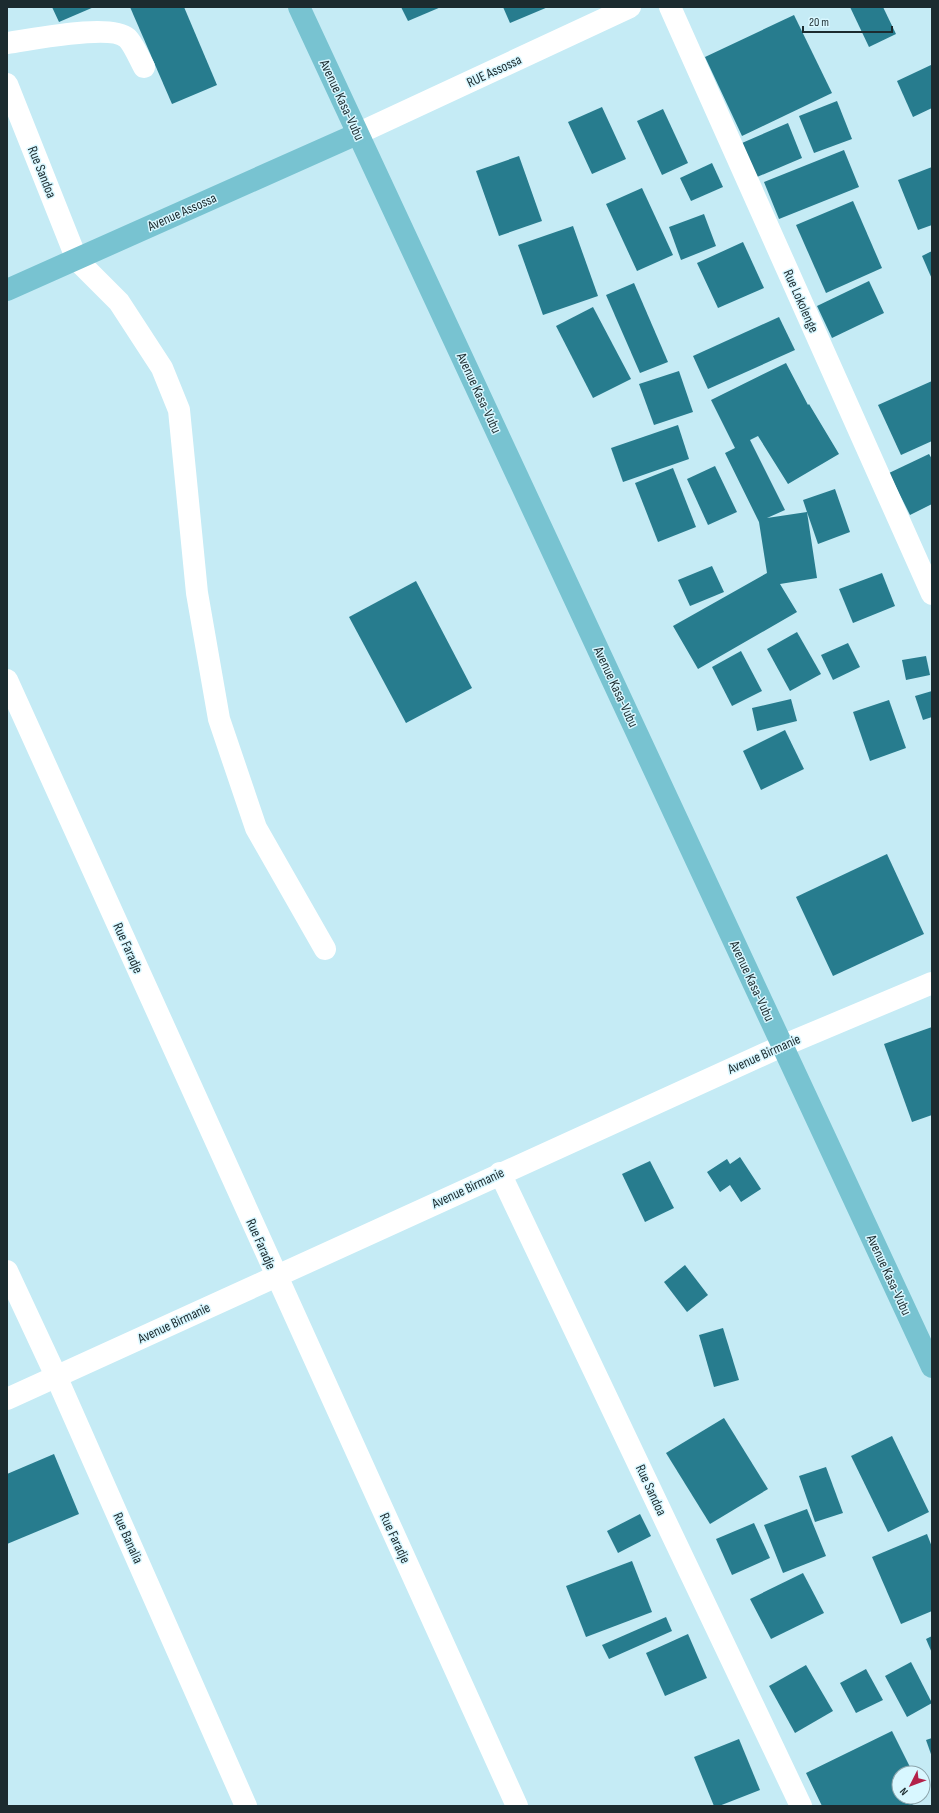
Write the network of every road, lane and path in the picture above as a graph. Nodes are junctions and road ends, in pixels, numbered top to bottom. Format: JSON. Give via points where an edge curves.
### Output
{"nodes":[{"id":1,"x":299,"y":7,"type":"edge"},
{"id":2,"x":630,"y":7,"type":"edge"},
{"id":3,"x":670,"y":7,"type":"edge"},
{"id":4,"x":7,"y":43,"type":"edge"},
{"id":5,"x":144,"y":67,"type":"dead end"},
{"id":6,"x":7,"y":84,"type":"edge"},
{"id":7,"x":357,"y":134,"type":"junction"},
{"id":8,"x":77,"y":260,"type":"junction"},
{"id":9,"x":7,"y":290,"type":"edge"},
{"id":10,"x":932,"y":594,"type":"edge"},
{"id":11,"x":7,"y":680,"type":"edge"},
{"id":12,"x":325,"y":950,"type":"dead end"},
{"id":13,"x":932,"y":983,"type":"edge"},
{"id":14,"x":782,"y":1046,"type":"junction"},
{"id":15,"x":500,"y":1173,"type":"junction"},
{"id":16,"x":7,"y":1271,"type":"edge"},
{"id":17,"x":276,"y":1276,"type":"junction"},
{"id":18,"x":932,"y":1367,"type":"edge"},
{"id":19,"x":56,"y":1376,"type":"junction"},
{"id":20,"x":7,"y":1399,"type":"edge"},
{"id":21,"x":246,"y":1806,"type":"edge"},
{"id":22,"x":518,"y":1806,"type":"edge"},
{"id":23,"x":801,"y":1806,"type":"edge"}],
"edges":[{"from":1,"to":7,"type":"main road","name":"Avenue Kasa-Vubu"},
{"from":2,"to":7,"type":"street","name":"RUE Assossa"},
{"from":3,"to":10,"type":"street","name":"Rue Lokolenge"},
{"from":4,"to":5,"type":"street","via":[[87,32],[114,32],[128,38]]},
{"from":6,"to":8,"type":"street","name":"Rue Sandoa"},
{"from":7,"to":8,"type":"main road","name":"Avenue Assossa"},
{"from":7,"to":14,"type":"main road","name":"Avenue Kasa-Vubu"},
{"from":8,"to":9,"type":"main road","name":"Avenue Assossa"},
{"from":8,"to":12,"type":"street","via":[[119,302],[162,368],[179,410],[196,593],[219,719],[256,828]]},
{"from":11,"to":17,"type":"street","name":"Rue Faradje"},
{"from":13,"to":14,"type":"street","name":"Avenue Birmanie"},
{"from":14,"to":15,"type":"street","name":"Avenue Birmanie"},
{"from":14,"to":18,"type":"main road","name":"Avenue Kasa-Vubu"},
{"from":15,"to":17,"type":"street","name":"Avenue Birmanie"},
{"from":15,"to":23,"type":"street","name":"Rue Sandoa"},
{"from":16,"to":19,"type":"street","name":"Rue Banalia"},
{"from":17,"to":19,"type":"street","name":"Avenue Birmanie"},
{"from":17,"to":22,"type":"street","name":"Rue Faradje"},
{"from":19,"to":20,"type":"street","name":"Avenue Birmanie"},
{"from":19,"to":21,"type":"street","name":"Rue Banalia"}]}
